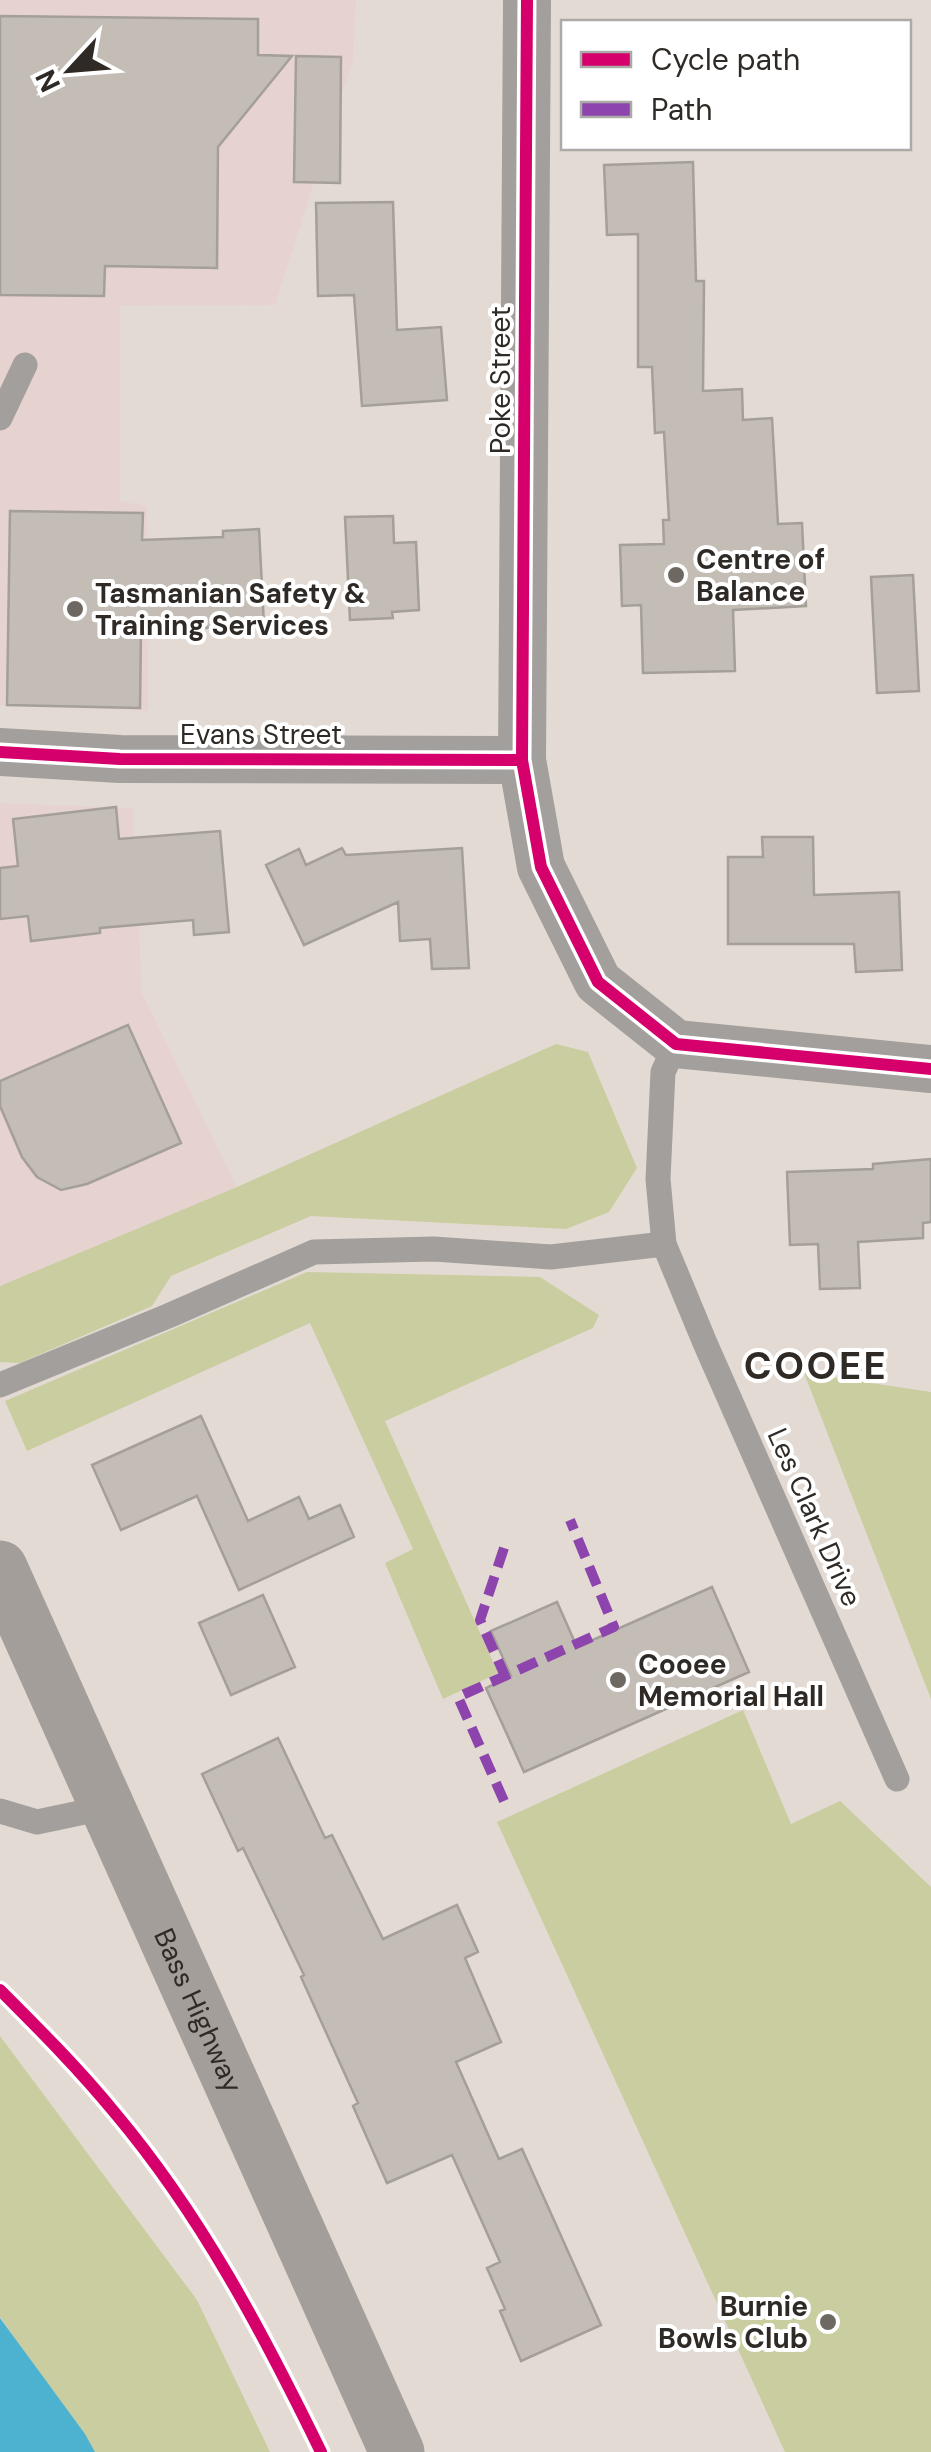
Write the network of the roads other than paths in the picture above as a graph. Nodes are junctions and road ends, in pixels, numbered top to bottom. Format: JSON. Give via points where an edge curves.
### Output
{"nodes":[{"id":1,"x":527,"y":0,"type":"edge"},
{"id":2,"x":25,"y":365,"type":"dead end"},
{"id":3,"x":0,"y":418,"type":"edge"},
{"id":4,"x":0,"y":752,"type":"edge"},
{"id":5,"x":522,"y":760,"type":"junction"},
{"id":6,"x":676,"y":1044,"type":"junction"},
{"id":7,"x":931,"y":1069,"type":"edge"},
{"id":8,"x":664,"y":1244,"type":"junction"},
{"id":9,"x":0,"y":1385,"type":"edge"},
{"id":10,"x":0,"y":1568,"type":"edge"},
{"id":11,"x":897,"y":1779,"type":"dead end"},
{"id":12,"x":108,"y":1807,"type":"junction"},
{"id":13,"x":0,"y":1811,"type":"edge"},
{"id":14,"x":397,"y":2452,"type":"edge"}],
"edges":[{"from":1,"to":5,"type":"street","name":"Poke Street"},
{"from":2,"to":3,"type":"lane"},
{"from":4,"to":5,"type":"street","name":"Evans Street","via":[[120,759]]},
{"from":5,"to":6,"type":"street","name":"Poke Street","via":[[541,867],[598,982]]},
{"from":6,"to":7,"type":"street"},
{"from":6,"to":8,"type":"lane","name":"Les Clark Drive","via":[[663,1072],[658,1179]]},
{"from":8,"to":9,"type":"lane","via":[[551,1256],[314,1252]]},
{"from":8,"to":11,"type":"lane","name":"Les Clark Drive"},
{"from":10,"to":12,"type":"highway","name":"Bass Highway"},
{"from":12,"to":13,"type":"lane","via":[[36,1822]]},
{"from":12,"to":14,"type":"highway","name":"Bass Highway"}]}
